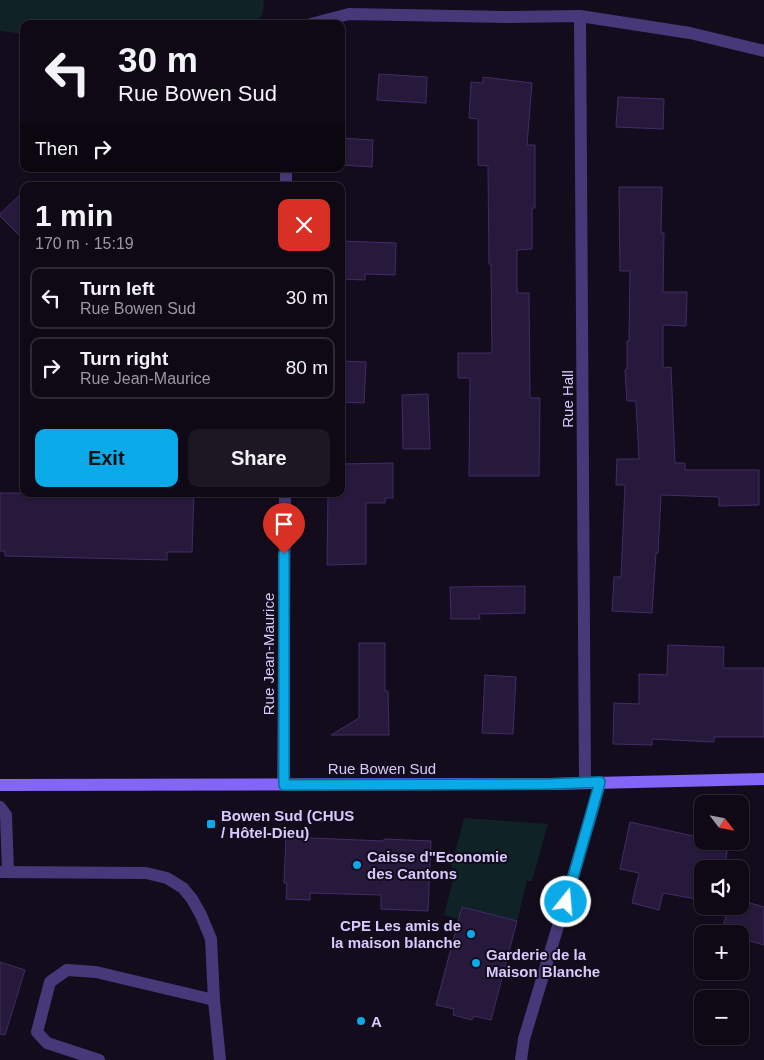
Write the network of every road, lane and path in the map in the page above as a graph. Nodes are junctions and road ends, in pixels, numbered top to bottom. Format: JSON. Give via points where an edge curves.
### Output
{"nodes":[{"id":1,"x":580,"y":16,"type":"junction"},
{"id":2,"x":326,"y":20,"type":"edge"},
{"id":3,"x":764,"y":51,"type":"edge"},
{"id":4,"x":285,"y":497,"type":"edge"},
{"id":5,"x":764,"y":779,"type":"edge"},
{"id":6,"x":585,"y":782,"type":"junction"},
{"id":7,"x":600,"y":782,"type":"junction"},
{"id":8,"x":0,"y":785,"type":"edge"},
{"id":9,"x":284,"y":785,"type":"junction"},
{"id":10,"x":0,"y":807,"type":"edge"},
{"id":11,"x":4,"y":872,"type":"edge"},
{"id":12,"x":214,"y":1000,"type":"junction"},
{"id":13,"x":524,"y":1039,"type":"junction"},
{"id":14,"x":99,"y":1060,"type":"edge"},
{"id":15,"x":220,"y":1060,"type":"edge"},
{"id":16,"x":514,"y":1060,"type":"edge"},
{"id":17,"x":521,"y":1060,"type":"edge"}],
"edges":[{"from":1,"to":2,"type":"street","via":[[349,14]]},
{"from":1,"to":3,"type":"street","via":[[690,33]]},
{"from":1,"to":6,"type":"street","name":"Rue Hall"},
{"from":4,"to":9,"type":"street","name":"Rue Jean-Maurice"},
{"from":5,"to":7,"type":"street","name":"Rue Bowen Sud"},
{"from":6,"to":7,"type":"street","name":"Rue Bowen Sud"},
{"from":6,"to":9,"type":"street","name":"Rue Bowen Sud"},
{"from":7,"to":13,"type":"street"},
{"from":8,"to":9,"type":"street","name":"Rue Bowen Sud"},
{"from":10,"to":11,"type":"street","via":[[6,815]]},
{"from":11,"to":12,"type":"street","via":[[146,873],[166,878],[183,888],[201,915],[211,938]]},
{"from":12,"to":14,"type":"street","via":[[96,972],[67,970],[50,982],[37,1032],[47,1043]]},
{"from":12,"to":15,"type":"street"},
{"from":13,"to":16,"type":"street"},
{"from":13,"to":17,"type":"street"}]}
